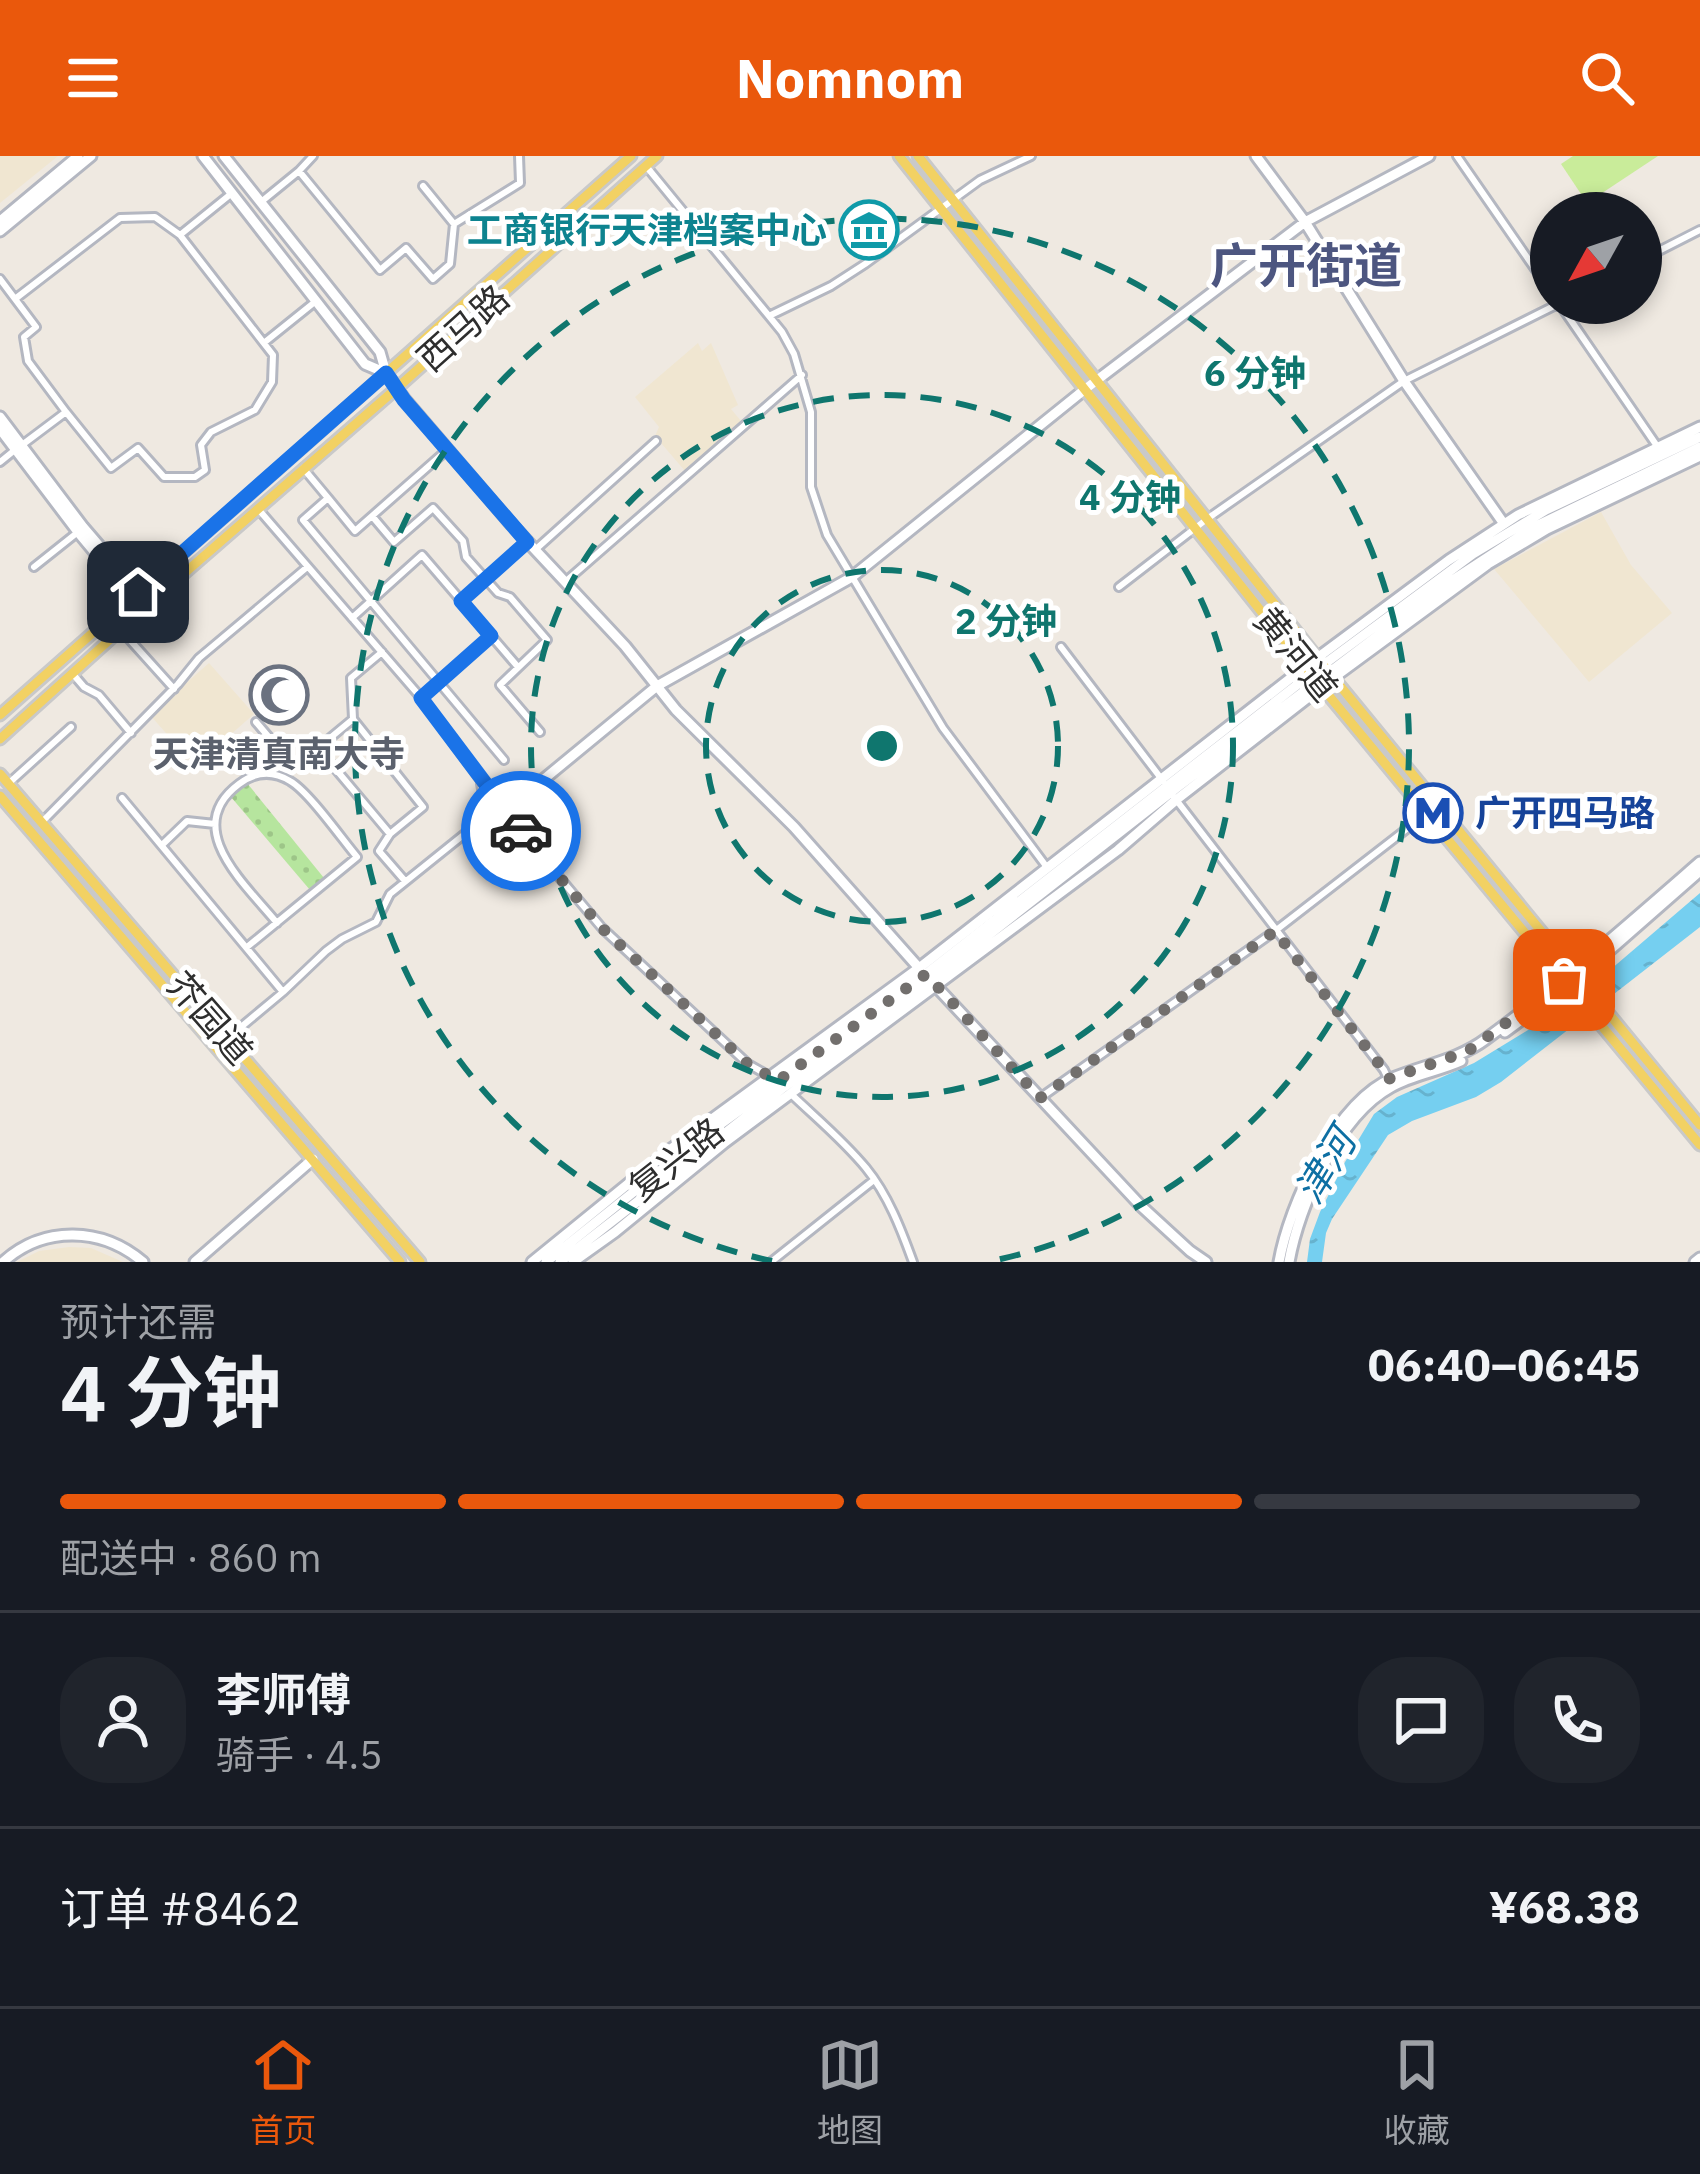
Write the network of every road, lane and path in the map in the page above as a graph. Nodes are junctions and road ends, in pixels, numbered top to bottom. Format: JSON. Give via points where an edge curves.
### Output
{"nodes":[{"id":1,"x":79,"y":156,"type":"edge"},
{"id":2,"x":91,"y":156,"type":"edge"},
{"id":3,"x":203,"y":156,"type":"edge"},
{"id":4,"x":224,"y":156,"type":"edge"},
{"id":5,"x":313,"y":156,"type":"edge"},
{"id":6,"x":519,"y":156,"type":"edge"},
{"id":7,"x":656,"y":156,"type":"edge"},
{"id":8,"x":899,"y":156,"type":"edge"},
{"id":9,"x":918,"y":156,"type":"edge"},
{"id":10,"x":1031,"y":156,"type":"edge"},
{"id":11,"x":1256,"y":156,"type":"edge"},
{"id":12,"x":1429,"y":156,"type":"edge"},
{"id":13,"x":1457,"y":156,"type":"edge"},
{"id":14,"x":638,"y":158,"type":"edge"},
{"id":15,"x":298,"y":171,"type":"junction"},
{"id":16,"x":423,"y":186,"type":"dead end"},
{"id":17,"x":232,"y":193,"type":"junction"},
{"id":18,"x":952,"y":200,"type":"junction"},
{"id":19,"x":261,"y":202,"type":"junction"},
{"id":20,"x":940,"y":208,"type":"junction"},
{"id":21,"x":0,"y":221,"type":"edge"},
{"id":22,"x":1305,"y":222,"type":"junction"},
{"id":23,"x":454,"y":224,"type":"junction"},
{"id":24,"x":1700,"y":230,"type":"edge"},
{"id":25,"x":0,"y":231,"type":"edge"},
{"id":26,"x":180,"y":235,"type":"junction"},
{"id":27,"x":1662,"y":249,"type":"edge"},
{"id":28,"x":1530,"y":262,"type":"edge"},
{"id":29,"x":0,"y":279,"type":"edge"},
{"id":30,"x":15,"y":299,"type":"junction"},
{"id":31,"x":316,"y":301,"type":"junction"},
{"id":32,"x":771,"y":315,"type":"junction"},
{"id":33,"x":1530,"y":318,"type":"edge"},
{"id":34,"x":1574,"y":324,"type":"edge"},
{"id":35,"x":265,"y":342,"type":"junction"},
{"id":36,"x":386,"y":373,"type":"junction"},
{"id":37,"x":802,"y":375,"type":"junction"},
{"id":38,"x":1096,"y":380,"type":"junction"},
{"id":39,"x":1404,"y":381,"type":"junction"},
{"id":40,"x":397,"y":388,"type":"junction"},
{"id":41,"x":1084,"y":389,"type":"junction"},
{"id":42,"x":66,"y":412,"type":"junction"},
{"id":43,"x":0,"y":417,"type":"edge"},
{"id":44,"x":1700,"y":427,"type":"edge"},
{"id":45,"x":0,"y":429,"type":"edge"},
{"id":46,"x":1700,"y":437,"type":"edge"},
{"id":47,"x":656,"y":441,"type":"dead end"},
{"id":48,"x":1658,"y":446,"type":"junction"},
{"id":49,"x":19,"y":447,"type":"junction"},
{"id":50,"x":447,"y":449,"type":"junction"},
{"id":51,"x":1700,"y":452,"type":"edge"},
{"id":52,"x":0,"y":462,"type":"edge"},
{"id":53,"x":304,"y":468,"type":"junction"},
{"id":54,"x":328,"y":498,"type":"junction"},
{"id":55,"x":258,"y":509,"type":"junction"},
{"id":56,"x":372,"y":517,"type":"junction"},
{"id":57,"x":1207,"y":518,"type":"junction"},
{"id":58,"x":1195,"y":527,"type":"junction"},
{"id":59,"x":78,"y":532,"type":"junction"},
{"id":60,"x":1511,"y":535,"type":"junction"},
{"id":61,"x":531,"y":546,"type":"junction"},
{"id":62,"x":34,"y":567,"type":"dead end"},
{"id":63,"x":307,"y":567,"type":"junction"},
{"id":64,"x":852,"y":577,"type":"junction"},
{"id":65,"x":486,"y":580,"type":"junction"},
{"id":66,"x":565,"y":582,"type":"junction"},
{"id":67,"x":1119,"y":587,"type":"dead end"},
{"id":68,"x":135,"y":594,"type":"junction"},
{"id":69,"x":372,"y":600,"type":"junction"},
{"id":70,"x":461,"y":601,"type":"junction"},
{"id":71,"x":146,"y":606,"type":"junction"},
{"id":72,"x":352,"y":618,"type":"junction"},
{"id":73,"x":120,"y":629,"type":"junction"},
{"id":74,"x":491,"y":636,"type":"junction"},
{"id":75,"x":1061,"y":647,"type":"dead end"},
{"id":76,"x":382,"y":652,"type":"junction"},
{"id":77,"x":518,"y":667,"type":"junction"},
{"id":78,"x":1326,"y":668,"type":"junction"},
{"id":79,"x":72,"y":673,"type":"junction"},
{"id":80,"x":1314,"y":677,"type":"junction"},
{"id":81,"x":440,"y":682,"type":"junction"},
{"id":82,"x":656,"y":686,"type":"junction"},
{"id":83,"x":173,"y":689,"type":"junction"},
{"id":84,"x":421,"y":698,"type":"junction"},
{"id":85,"x":0,"y":715,"type":"edge"},
{"id":86,"x":353,"y":719,"type":"junction"},
{"id":87,"x":256,"y":722,"type":"dead end"},
{"id":88,"x":71,"y":727,"type":"dead end"},
{"id":89,"x":540,"y":732,"type":"dead end"},
{"id":90,"x":131,"y":733,"type":"junction"},
{"id":91,"x":0,"y":739,"type":"edge"},
{"id":92,"x":504,"y":760,"type":"dead end"},
{"id":93,"x":264,"y":773,"type":"junction"},
{"id":94,"x":0,"y":774,"type":"edge"},
{"id":95,"x":480,"y":780,"type":"junction"},
{"id":96,"x":8,"y":784,"type":"junction"},
{"id":97,"x":1169,"y":789,"type":"junction"},
{"id":98,"x":0,"y":796,"type":"edge"},
{"id":99,"x":122,"y":798,"type":"dead end"},
{"id":100,"x":504,"y":812,"type":"junction"},
{"id":101,"x":1426,"y":814,"type":"junction"},
{"id":102,"x":41,"y":823,"type":"junction"},
{"id":103,"x":215,"y":824,"type":"junction"},
{"id":104,"x":390,"y":835,"type":"junction"},
{"id":105,"x":162,"y":845,"type":"junction"},
{"id":106,"x":1700,"y":862,"type":"edge"},
{"id":107,"x":1700,"y":871,"type":"edge"},
{"id":108,"x":1055,"y":878,"type":"junction"},
{"id":109,"x":405,"y":881,"type":"junction"},
{"id":110,"x":277,"y":923,"type":"junction"},
{"id":111,"x":1275,"y":931,"type":"junction"},
{"id":112,"x":247,"y":947,"type":"junction"},
{"id":113,"x":928,"y":977,"type":"junction"},
{"id":114,"x":1579,"y":978,"type":"junction"},
{"id":115,"x":1568,"y":986,"type":"junction"},
{"id":116,"x":283,"y":992,"type":"junction"},
{"id":117,"x":227,"y":1039,"type":"junction"},
{"id":118,"x":217,"y":1047,"type":"junction"},
{"id":119,"x":1390,"y":1083,"type":"junction"},
{"id":120,"x":781,"y":1085,"type":"junction"},
{"id":121,"x":1040,"y":1098,"type":"junction"},
{"id":122,"x":1700,"y":1125,"type":"edge"},
{"id":123,"x":1700,"y":1145,"type":"edge"},
{"id":124,"x":314,"y":1159,"type":"junction"},
{"id":125,"x":874,"y":1180,"type":"junction"},
{"id":126,"x":1190,"y":1251,"type":"junction"},
{"id":127,"x":554,"y":1259,"type":"edge"},
{"id":128,"x":3,"y":1262,"type":"edge"},
{"id":129,"x":143,"y":1262,"type":"edge"},
{"id":130,"x":195,"y":1262,"type":"edge"},
{"id":131,"x":400,"y":1262,"type":"edge"},
{"id":132,"x":420,"y":1262,"type":"edge"},
{"id":133,"x":532,"y":1262,"type":"edge"},
{"id":134,"x":573,"y":1262,"type":"edge"},
{"id":135,"x":771,"y":1262,"type":"edge"},
{"id":136,"x":913,"y":1262,"type":"edge"},
{"id":137,"x":1196,"y":1262,"type":"edge"},
{"id":138,"x":1206,"y":1262,"type":"edge"},
{"id":139,"x":1279,"y":1262,"type":"edge"},
{"id":140,"x":1289,"y":1262,"type":"edge"}],
"edges":[{"from":1,"to":21,"type":"street"},
{"from":2,"to":25,"type":"street"},
{"from":3,"to":17,"type":"street"},
{"from":4,"to":19,"type":"street"},
{"from":5,"to":15,"type":"street"},
{"from":6,"to":23,"type":"street","via":[[520,183]]},
{"from":7,"to":14,"type":"main road","name":"西马路"},
{"from":8,"to":20,"type":"main road","name":"黄河道"},
{"from":9,"to":18,"type":"main road","name":"黄河道"},
{"from":10,"to":18,"type":"street"},
{"from":11,"to":22,"type":"street"},
{"from":12,"to":22,"type":"street"},
{"from":13,"to":28,"type":"street"},
{"from":14,"to":32,"type":"street"},
{"from":14,"to":36,"type":"main road","name":"西马路"},
{"from":14,"to":40,"type":"main road","name":"西马路"},
{"from":15,"to":19,"type":"street"},
{"from":15,"to":23,"type":"street","via":[[380,270],[406,248],[433,279],[451,264]]},
{"from":16,"to":23,"type":"street"},
{"from":17,"to":26,"type":"street"},
{"from":17,"to":31,"type":"street"},
{"from":18,"to":20,"type":"street"},
{"from":18,"to":38,"type":"main road","name":"黄河道"},
{"from":19,"to":36,"type":"street","via":[[380,352]]},
{"from":20,"to":32,"type":"street","via":[[847,276]]},
{"from":20,"to":41,"type":"main road","name":"黄河道"},
{"from":22,"to":38,"type":"street"},
{"from":22,"to":39,"type":"street"},
{"from":24,"to":27,"type":"street"},
{"from":26,"to":30,"type":"street","via":[[155,217],[120,218]]},
{"from":26,"to":35,"type":"street"},
{"from":29,"to":30,"type":"street"},
{"from":30,"to":42,"type":"street","via":[[36,327],[24,337],[28,361]]},
{"from":31,"to":35,"type":"street"},
{"from":31,"to":36,"type":"street","via":[[365,364]]},
{"from":32,"to":37,"type":"street"},
{"from":33,"to":39,"type":"street"},
{"from":34,"to":48,"type":"street"},
{"from":35,"to":42,"type":"street","via":[[272,382],[255,410],[201,445],[205,470],[195,477],[164,476],[138,448],[111,469]]},
{"from":36,"to":40,"type":"street"},
{"from":36,"to":68,"type":"main road","name":"西马路"},
{"from":37,"to":64,"type":"street","via":[[813,433],[811,487]]},
{"from":37,"to":66,"type":"street"},
{"from":38,"to":41,"type":"street"},
{"from":38,"to":57,"type":"main road","name":"黄河道"},
{"from":39,"to":57,"type":"street"},
{"from":39,"to":60,"type":"street"},
{"from":40,"to":50,"type":"street"},
{"from":40,"to":53,"type":"main road","name":"西马路"},
{"from":41,"to":58,"type":"main road","name":"黄河道"},
{"from":41,"to":64,"type":"street"},
{"from":42,"to":49,"type":"street"},
{"from":43,"to":49,"type":"street"},
{"from":44,"to":48,"type":"street"},
{"from":45,"to":49,"type":"street"},
{"from":46,"to":60,"type":"street","via":[[1546,510]]},
{"from":47,"to":61,"type":"street"},
{"from":48,"to":60,"type":"street"},
{"from":49,"to":52,"type":"street"},
{"from":49,"to":59,"type":"street"},
{"from":49,"to":68,"type":"street"},
{"from":50,"to":56,"type":"street"},
{"from":50,"to":61,"type":"street"},
{"from":51,"to":60,"type":"street"},
{"from":53,"to":54,"type":"street"},
{"from":53,"to":55,"type":"main road","name":"西马路"},
{"from":54,"to":56,"type":"street","via":[[356,531]]},
{"from":54,"to":69,"type":"street","via":[[303,520]]},
{"from":55,"to":63,"type":"street"},
{"from":55,"to":71,"type":"main road","name":"西马路"},
{"from":56,"to":65,"type":"street","via":[[394,542],[433,508]]},
{"from":57,"to":58,"type":"street"},
{"from":57,"to":78,"type":"main road","name":"黄河道"},
{"from":58,"to":67,"type":"street"},
{"from":58,"to":80,"type":"main road","name":"黄河道"},
{"from":59,"to":62,"type":"street"},
{"from":59,"to":68,"type":"street"},
{"from":60,"to":78,"type":"street"},
{"from":60,"to":78,"type":"street","via":[[1438,567]]},
{"from":61,"to":65,"type":"street"},
{"from":61,"to":66,"type":"street"},
{"from":63,"to":72,"type":"street"},
{"from":63,"to":83,"type":"street"},
{"from":64,"to":82,"type":"street"},
{"from":64,"to":108,"type":"street","via":[[944,728]]},
{"from":65,"to":70,"type":"street"},
{"from":65,"to":77,"type":"street","via":[[547,640]]},
{"from":66,"to":82,"type":"street"},
{"from":68,"to":71,"type":"street"},
{"from":68,"to":85,"type":"main road","name":"西马路"},
{"from":69,"to":70,"type":"street","via":[[422,555]]},
{"from":69,"to":72,"type":"street"},
{"from":69,"to":81,"type":"street"},
{"from":70,"to":74,"type":"street"},
{"from":71,"to":73,"type":"main road","name":"西马路"},
{"from":72,"to":76,"type":"street"},
{"from":73,"to":79,"type":"main road","name":"西马路"},
{"from":73,"to":83,"type":"street"},
{"from":74,"to":77,"type":"street"},
{"from":74,"to":81,"type":"street"},
{"from":75,"to":97,"type":"street"},
{"from":76,"to":84,"type":"street"},
{"from":76,"to":86,"type":"street","via":[[352,678]]},
{"from":77,"to":89,"type":"street","via":[[500,685]]},
{"from":78,"to":80,"type":"street"},
{"from":78,"to":80,"type":"street"},
{"from":78,"to":114,"type":"main road","name":"黄河道"},
{"from":79,"to":90,"type":"street"},
{"from":79,"to":91,"type":"main road","name":"西马路"},
{"from":80,"to":97,"type":"street"},
{"from":80,"to":97,"type":"street"},
{"from":80,"to":101,"type":"main road","name":"黄河道"},
{"from":81,"to":84,"type":"street"},
{"from":81,"to":92,"type":"street"},
{"from":82,"to":100,"type":"street"},
{"from":82,"to":113,"type":"street"},
{"from":83,"to":90,"type":"street"},
{"from":84,"to":95,"type":"street"},
{"from":86,"to":104,"type":"street","via":[[424,807]]},
{"from":86,"to":104,"type":"street","via":[[318,748]]},
{"from":87,"to":93,"type":"street","via":[[273,742]]},
{"from":88,"to":96,"type":"street"},
{"from":90,"to":102,"type":"street"},
{"from":93,"to":103,"type":"street","via":[[229,791]]},
{"from":93,"to":110,"type":"street","via":[[294,783],[357,857]]},
{"from":94,"to":96,"type":"main road","name":"芥园道"},
{"from":95,"to":100,"type":"street"},
{"from":95,"to":109,"type":"street","via":[[487,816]]},
{"from":96,"to":102,"type":"main road","name":"芥园道"},
{"from":97,"to":108,"type":"street"},
{"from":97,"to":108,"type":"street","via":[[1118,850]]},
{"from":97,"to":111,"type":"street"},
{"from":98,"to":118,"type":"main road","name":"芥园道"},
{"from":99,"to":105,"type":"street"},
{"from":100,"to":120,"type":"street","via":[[602,928]]},
{"from":101,"to":111,"type":"street"},
{"from":101,"to":115,"type":"main road","name":"黄河道"},
{"from":102,"to":117,"type":"main road","name":"芥园道"},
{"from":103,"to":105,"type":"street","via":[[187,821]]},
{"from":103,"to":110,"type":"street","via":[[223,857]]},
{"from":104,"to":109,"type":"street","via":[[379,850]]},
{"from":105,"to":112,"type":"street"},
{"from":106,"to":114,"type":"street"},
{"from":107,"to":114,"type":"street"},
{"from":108,"to":113,"type":"street"},
{"from":108,"to":113,"type":"street"},
{"from":109,"to":116,"type":"street","via":[[376,922],[342,939]]},
{"from":110,"to":112,"type":"street"},
{"from":111,"to":119,"type":"street"},
{"from":111,"to":121,"type":"street"},
{"from":112,"to":116,"type":"street"},
{"from":113,"to":120,"type":"street"},
{"from":113,"to":120,"type":"street"},
{"from":113,"to":120,"type":"street","name":"复兴路"},
{"from":113,"to":121,"type":"street"},
{"from":114,"to":115,"type":"street"},
{"from":114,"to":122,"type":"main road","name":"黄河道"},
{"from":115,"to":119,"type":"street","via":[[1468,1051]]},
{"from":115,"to":123,"type":"main road","name":"黄河道"},
{"from":116,"to":117,"type":"street"},
{"from":117,"to":118,"type":"street"},
{"from":117,"to":132,"type":"main road","name":"芥园道"},
{"from":118,"to":124,"type":"main road","name":"芥园道"},
{"from":119,"to":139,"type":"street","via":[[1332,1137],[1294,1210]]},
{"from":119,"to":140,"type":"street","via":[[1330,1156],[1301,1214]]},
{"from":120,"to":125,"type":"street"},
{"from":120,"to":127,"type":"street","name":"复兴路"},
{"from":120,"to":133,"type":"street","via":[[671,1149]]},
{"from":120,"to":134,"type":"street"},
{"from":121,"to":126,"type":"street"},
{"from":124,"to":130,"type":"street"},
{"from":124,"to":131,"type":"main road","name":"芥园道"},
{"from":125,"to":135,"type":"street"},
{"from":125,"to":136,"type":"street"},
{"from":126,"to":137,"type":"street"},
{"from":126,"to":138,"type":"street"},
{"from":127,"to":133,"type":"street","name":"复兴路"},
{"from":128,"to":129,"type":"street","via":[[42,1238],[77,1234]]}]}
